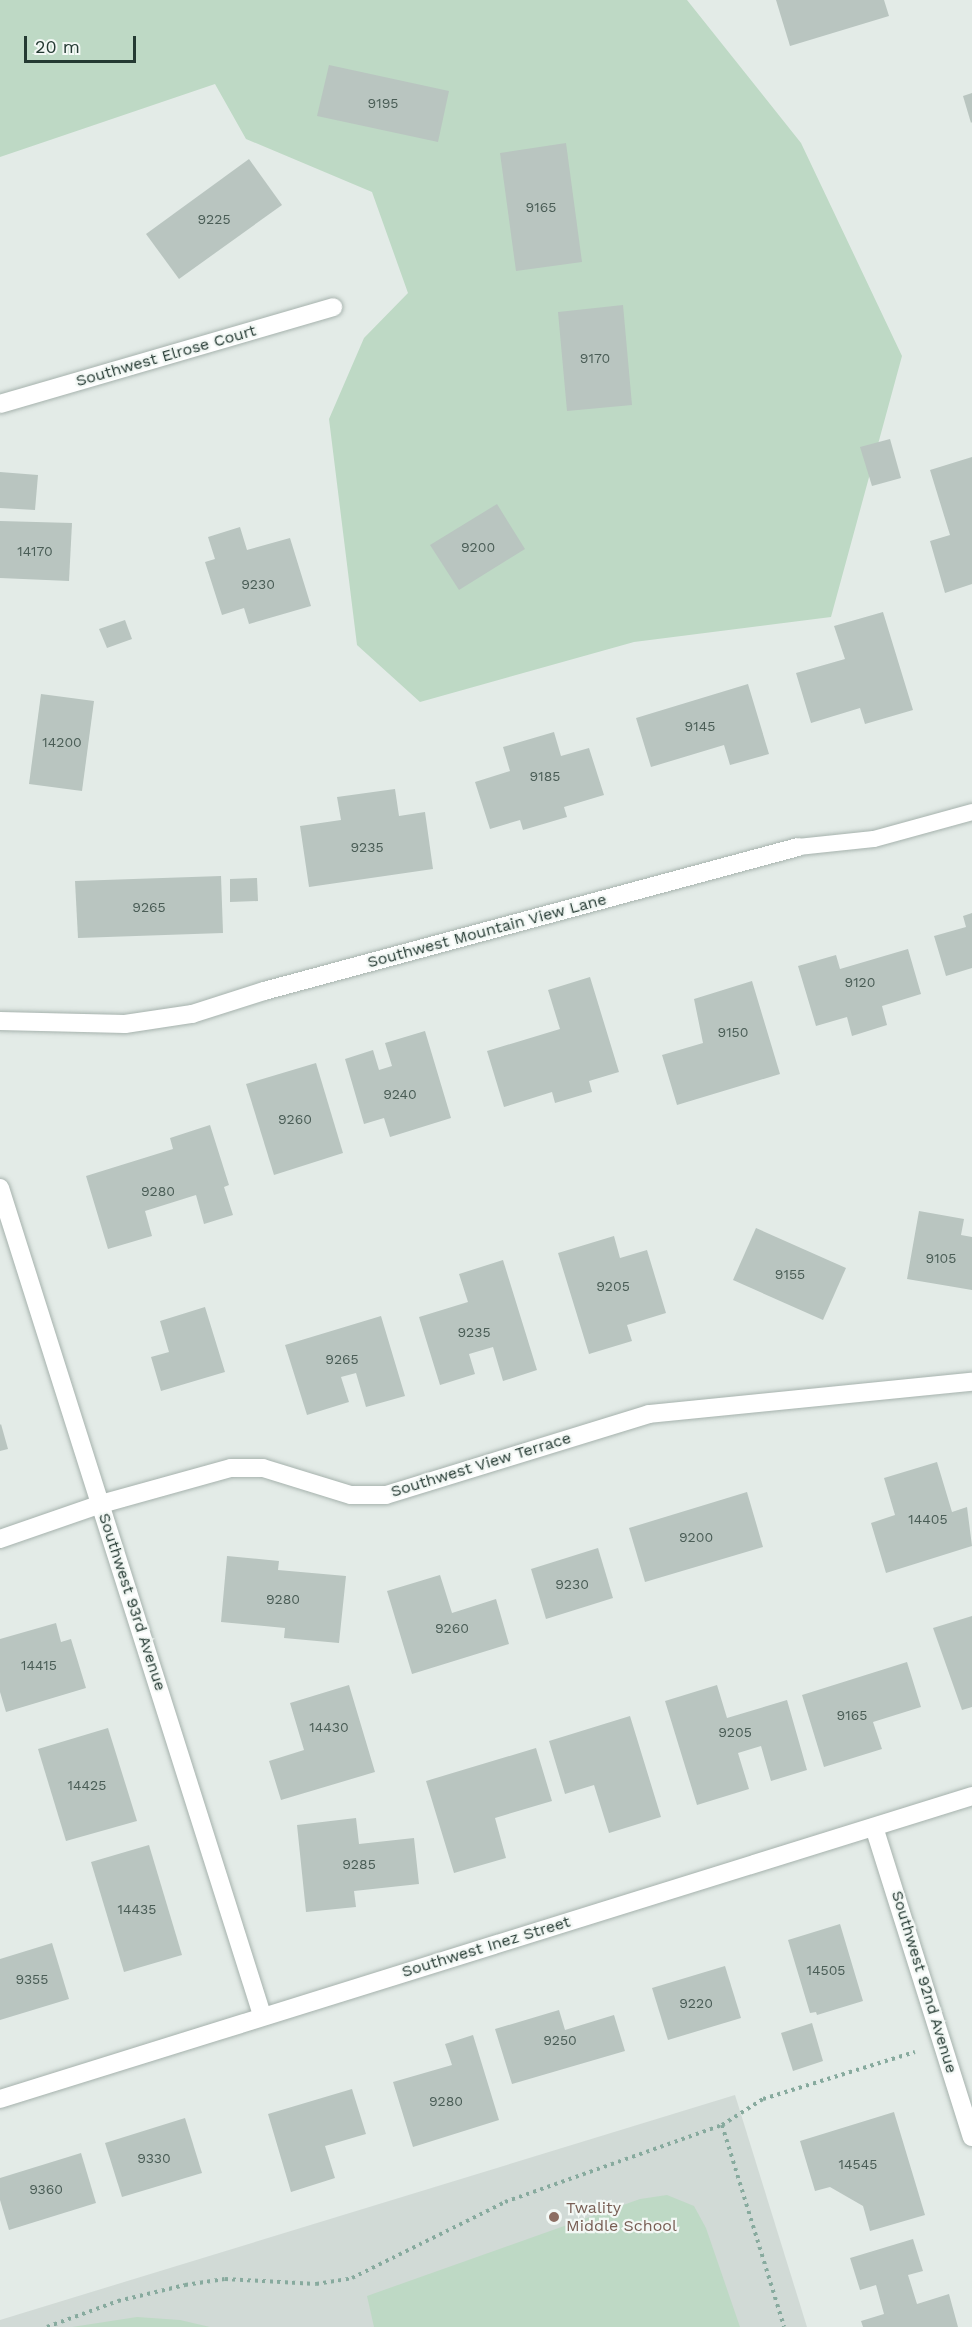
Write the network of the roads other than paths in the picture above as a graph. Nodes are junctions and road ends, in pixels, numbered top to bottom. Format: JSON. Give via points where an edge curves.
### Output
{"nodes":[{"id":1,"x":333,"y":307,"type":"dead end"},
{"id":2,"x":0,"y":404,"type":"edge"},
{"id":3,"x":972,"y":812,"type":"edge"},
{"id":4,"x":798,"y":847,"type":"joint"},
{"id":5,"x":0,"y":1021,"type":"edge"},
{"id":6,"x":0,"y":1188,"type":"edge"},
{"id":7,"x":972,"y":1382,"type":"edge"},
{"id":8,"x":101,"y":1504,"type":"junction"},
{"id":9,"x":0,"y":1539,"type":"edge"},
{"id":10,"x":972,"y":1796,"type":"edge"},
{"id":11,"x":874,"y":1827,"type":"junction"},
{"id":12,"x":262,"y":2015,"type":"junction"},
{"id":13,"x":0,"y":2099,"type":"edge"},
{"id":14,"x":972,"y":2137,"type":"edge"}],
"edges":[{"from":1,"to":2,"type":"street","name":"Southwest Elrose Court"},
{"from":3,"to":4,"type":"lane","name":"Southwest Mountain View Lane","via":[[874,838]]},
{"from":4,"to":5,"type":"street","name":"Southwest Mountain View Lane","via":[[264,991],[192,1014],[125,1024]]},
{"from":6,"to":8,"type":"street","name":"Southwest 93rd Avenue"},
{"from":7,"to":8,"type":"street","name":"Southwest View Terrace","via":[[649,1414],[386,1496],[351,1495],[263,1468],[231,1468]]},
{"from":8,"to":9,"type":"street","name":"Southwest View Terrace"},
{"from":8,"to":12,"type":"street","name":"Southwest 93rd Avenue"},
{"from":10,"to":11,"type":"street","name":"Southwest Inez Street"},
{"from":11,"to":12,"type":"street","name":"Southwest Inez Street"},
{"from":11,"to":14,"type":"street","name":"Southwest 92nd Avenue"},
{"from":12,"to":13,"type":"street","name":"Southwest Inez Street"}]}
